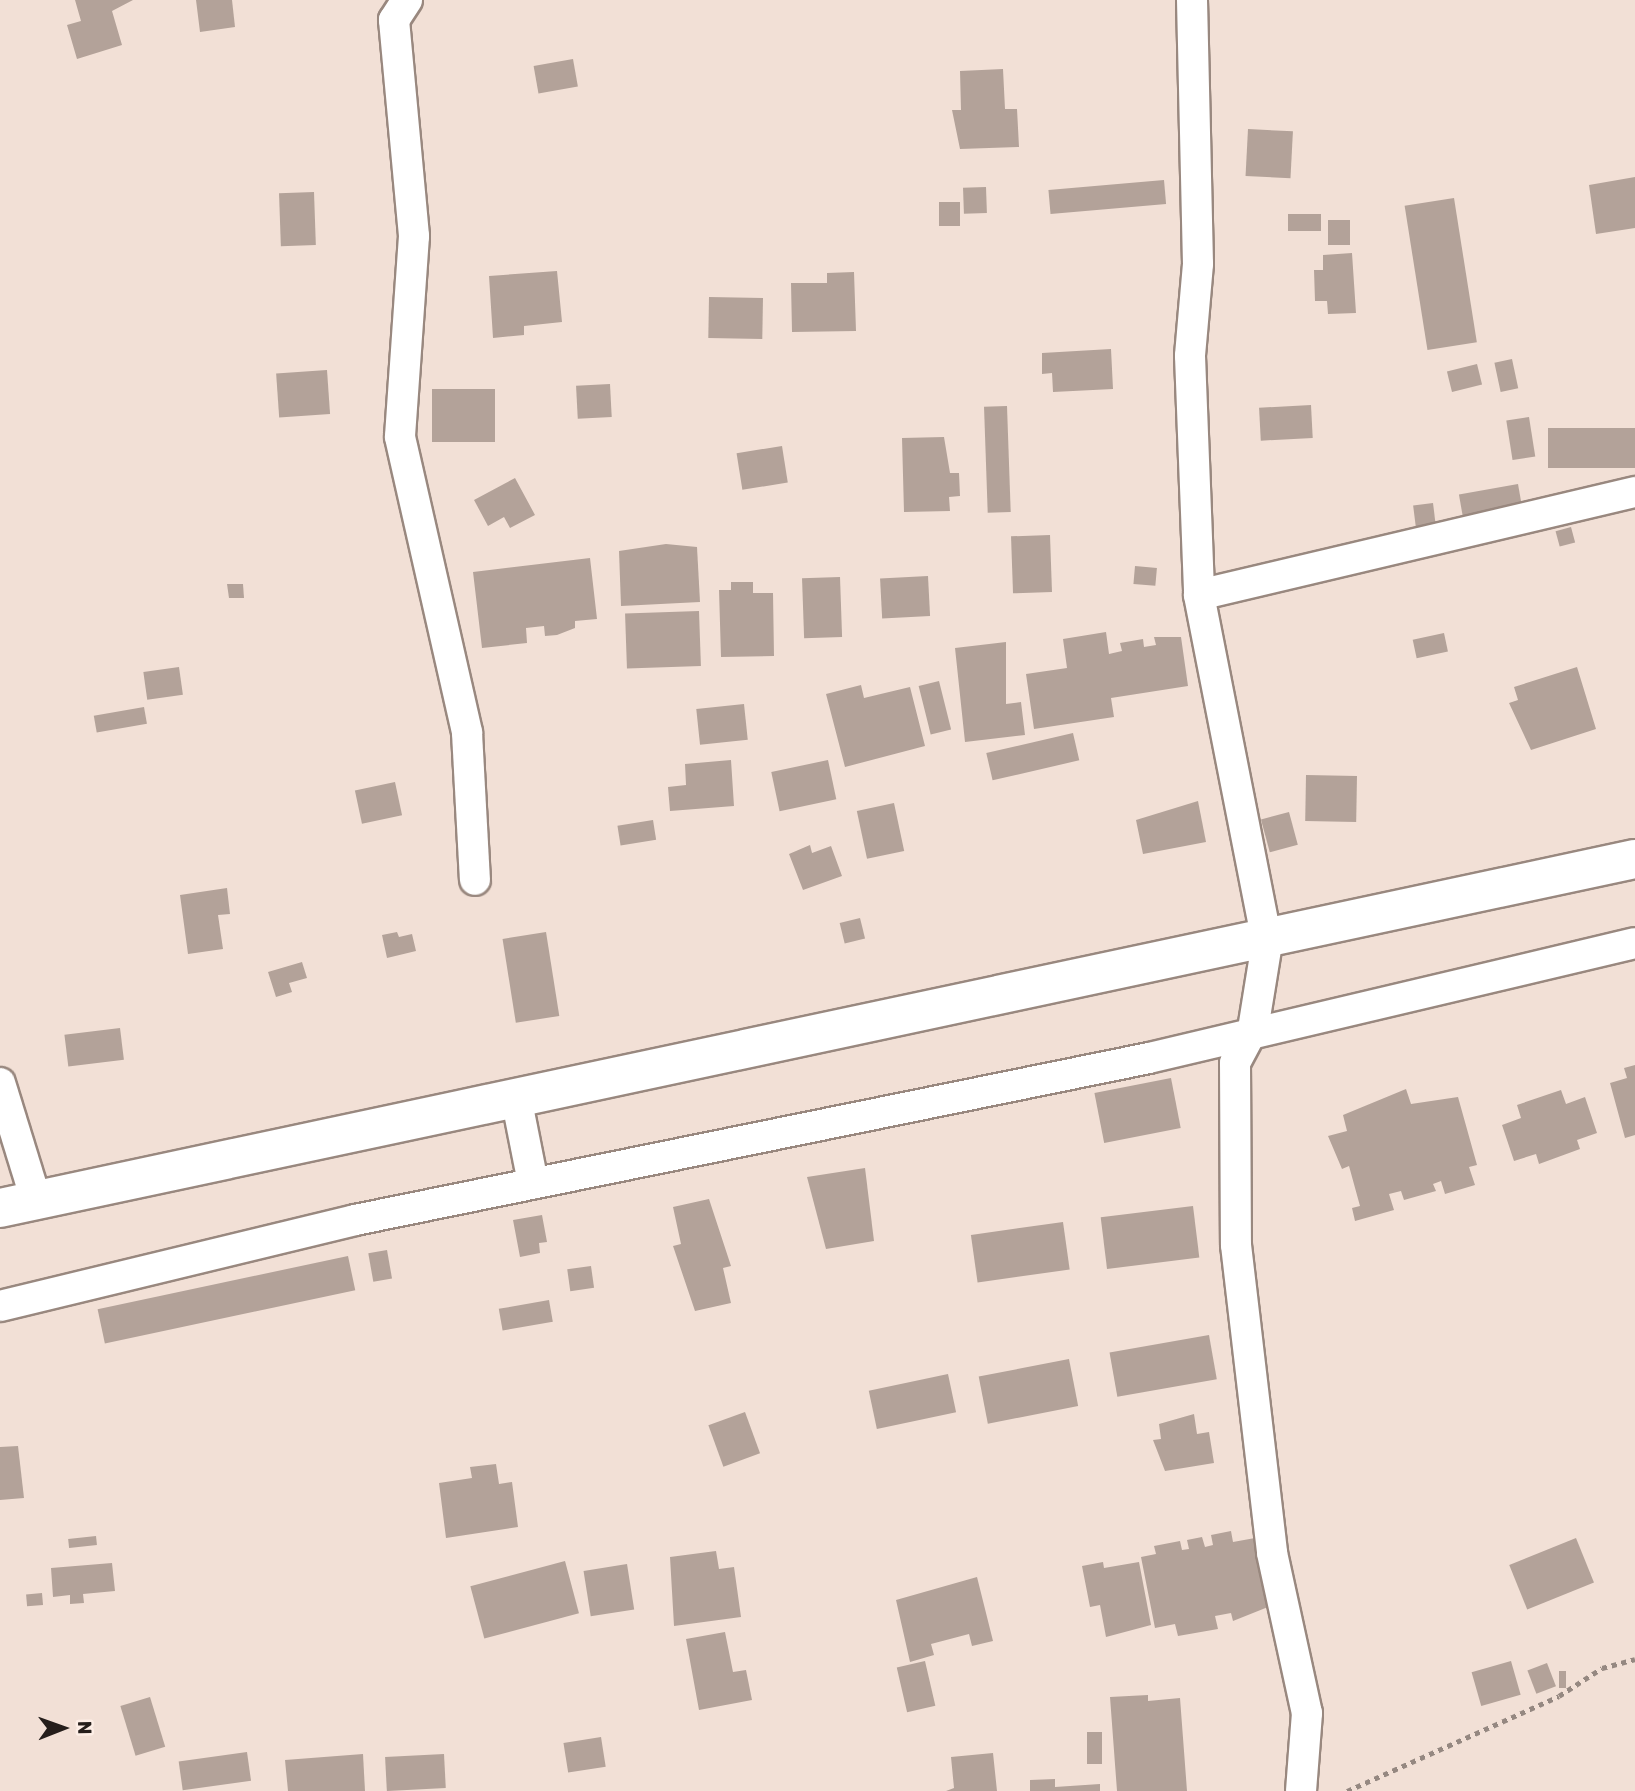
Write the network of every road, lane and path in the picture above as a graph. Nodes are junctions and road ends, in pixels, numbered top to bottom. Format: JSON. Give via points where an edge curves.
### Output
{"nodes":[{"id":1,"x":407,"y":0,"type":"edge"},
{"id":2,"x":1192,"y":0,"type":"edge"},
{"id":3,"x":1635,"y":492,"type":"edge"},
{"id":4,"x":1199,"y":596,"type":"junction"},
{"id":5,"x":1635,"y":859,"type":"edge"},
{"id":6,"x":475,"y":880,"type":"dead end"},
{"id":7,"x":1267,"y":943,"type":"junction"},
{"id":8,"x":1635,"y":943,"type":"edge"},
{"id":9,"x":1253,"y":1029,"type":"junction"},
{"id":10,"x":0,"y":1083,"type":"edge"},
{"id":11,"x":517,"y":1102,"type":"junction"},
{"id":12,"x":533,"y":1183,"type":"junction"},
{"id":13,"x":18,"y":1204,"type":"edge"},
{"id":14,"x":0,"y":1306,"type":"edge"},
{"id":15,"x":1635,"y":1659,"type":"edge"},
{"id":16,"x":1301,"y":1791,"type":"edge"},
{"id":17,"x":1347,"y":1791,"type":"edge"}],
"edges":[{"from":1,"to":6,"type":"street","via":[[394,20],[414,236],[400,437],[467,733]]},
{"from":2,"to":4,"type":"street","via":[[1198,264],[1190,356]]},
{"from":3,"to":4,"type":"street"},
{"from":4,"to":7,"type":"street"},
{"from":5,"to":7,"type":"main road"},
{"from":7,"to":9,"type":"street"},
{"from":7,"to":11,"type":"main road"},
{"from":8,"to":9,"type":"street"},
{"from":9,"to":12,"type":"street","via":[[1149,1058]]},
{"from":9,"to":16,"type":"street","via":[[1235,1063],[1236,1245],[1272,1553],[1307,1713]]},
{"from":10,"to":13,"type":"street"},
{"from":11,"to":12,"type":"street"},
{"from":11,"to":13,"type":"main road"},
{"from":12,"to":14,"type":"street"},
{"from":15,"to":17,"type":"path","via":[[1602,1668],[1559,1696]]}]}
